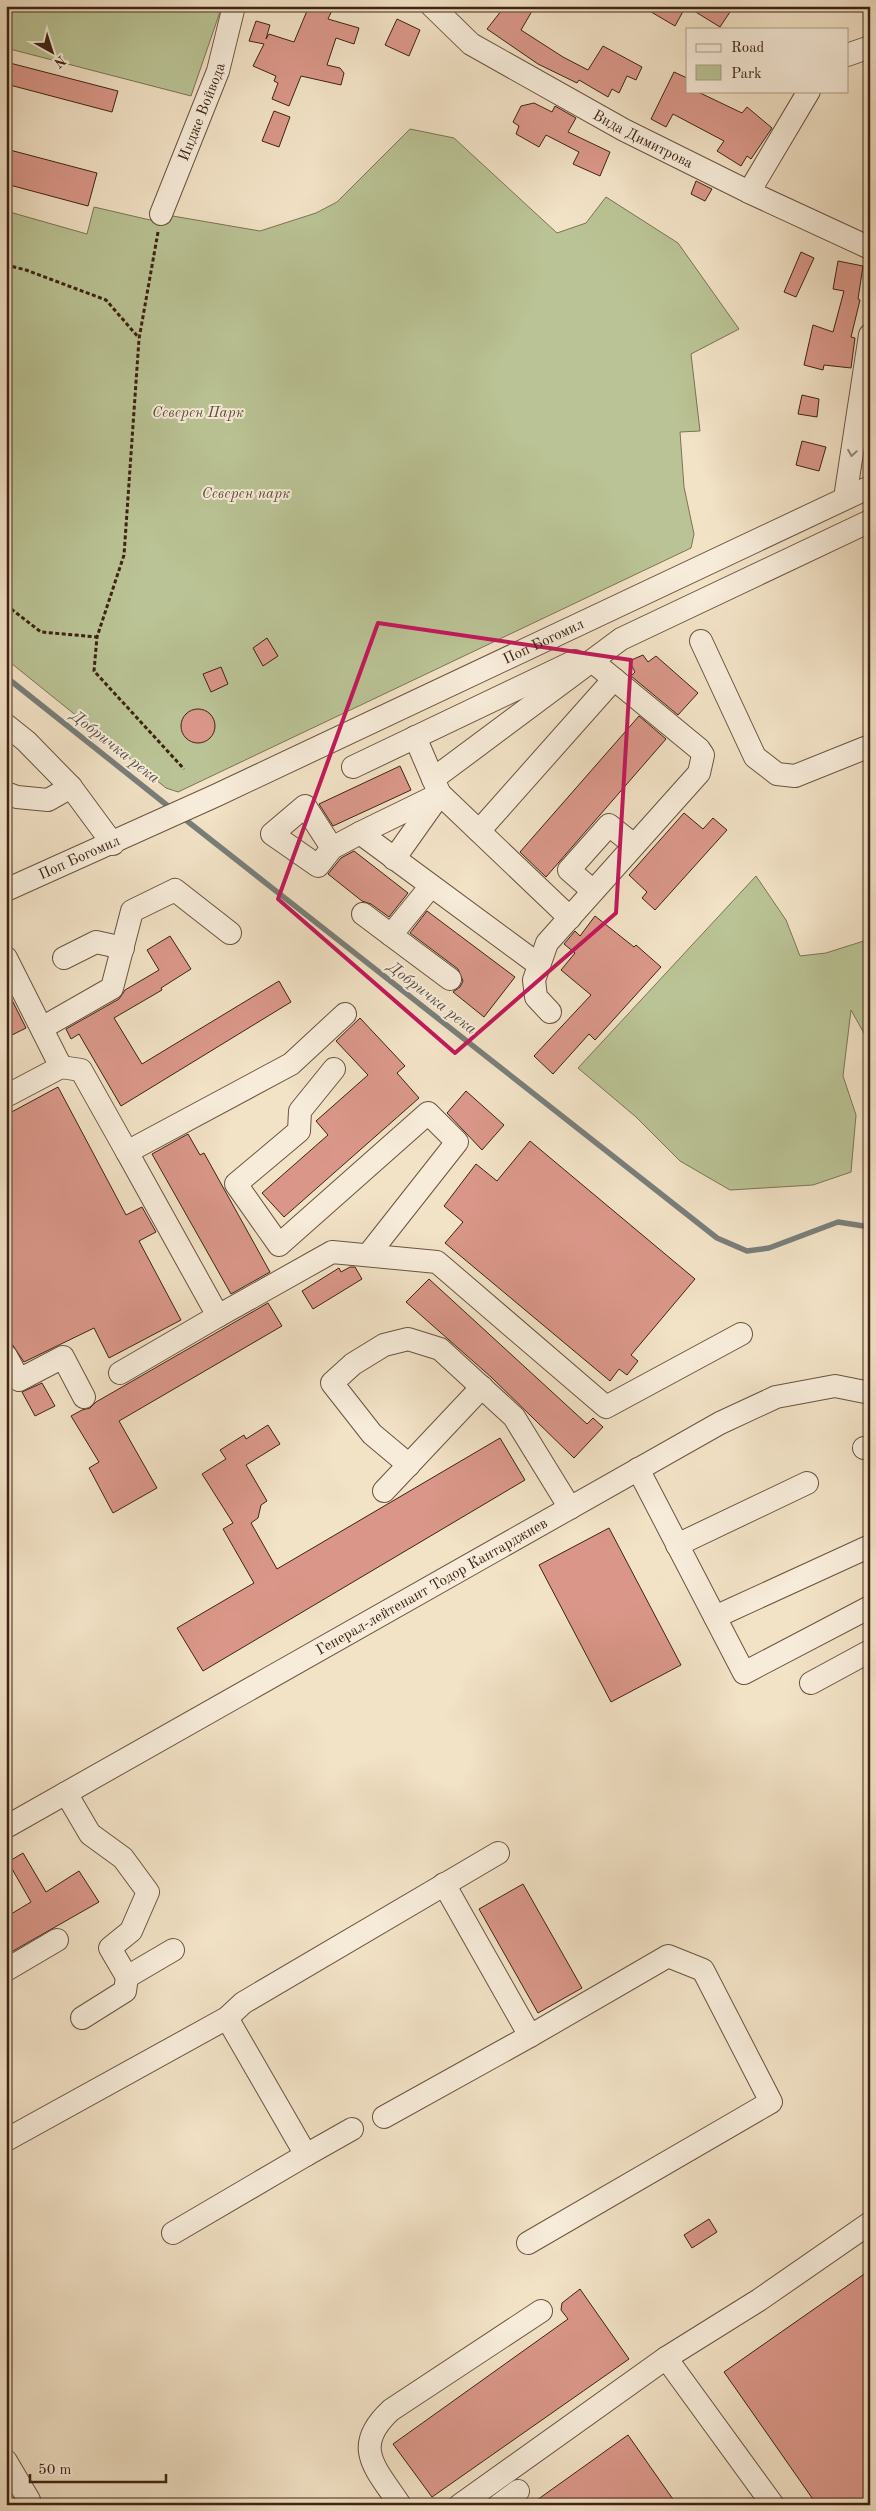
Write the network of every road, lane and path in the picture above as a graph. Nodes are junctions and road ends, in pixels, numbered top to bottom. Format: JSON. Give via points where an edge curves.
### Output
{"nodes":[{"id":1,"x":234,"y":6,"type":"edge"},
{"id":2,"x":432,"y":6,"type":"edge"},
{"id":3,"x":870,"y":47,"type":"edge"},
{"id":4,"x":848,"y":55,"type":"edge"},
{"id":5,"x":808,"y":92,"type":"edge"},
{"id":6,"x":749,"y":192,"type":"junction"},
{"id":7,"x":161,"y":214,"type":"joint"},
{"id":8,"x":870,"y":248,"type":"edge"},
{"id":9,"x":6,"y":265,"type":"edge"},
{"id":10,"x":870,"y":336,"type":"edge"},
{"id":11,"x":139,"y":339,"type":"junction"},
{"id":12,"x":870,"y":487,"type":"edge"},
{"id":13,"x":845,"y":498,"type":"junction"},
{"id":14,"x":870,"y":520,"type":"edge"},
{"id":15,"x":6,"y":605,"type":"edge"},
{"id":16,"x":98,"y":637,"type":"junction"},
{"id":17,"x":621,"y":639,"type":"junction"},
{"id":18,"x":701,"y":641,"type":"dead end"},
{"id":19,"x":592,"y":661,"type":"junction"},
{"id":20,"x":614,"y":679,"type":"junction"},
{"id":21,"x":6,"y":725,"type":"edge"},
{"id":22,"x":415,"y":737,"type":"junction"},
{"id":23,"x":870,"y":746,"type":"edge"},
{"id":24,"x":354,"y":767,"type":"dead end"},
{"id":25,"x":184,"y":769,"type":"dead end"},
{"id":26,"x":436,"y":786,"type":"junction"},
{"id":27,"x":71,"y":787,"type":"junction"},
{"id":28,"x":6,"y":793,"type":"edge"},
{"id":29,"x":479,"y":831,"type":"junction"},
{"id":30,"x":360,"y":833,"type":"junction"},
{"id":31,"x":113,"y":844,"type":"junction"},
{"id":32,"x":634,"y":845,"type":"junction"},
{"id":33,"x":332,"y":848,"type":"dead end"},
{"id":34,"x":394,"y":859,"type":"junction"},
{"id":35,"x":431,"y":886,"type":"junction"},
{"id":36,"x":6,"y":890,"type":"edge"},
{"id":37,"x":593,"y":891,"type":"junction"},
{"id":38,"x":363,"y":914,"type":"dead end"},
{"id":39,"x":570,"y":918,"type":"junction"},
{"id":40,"x":230,"y":933,"type":"dead end"},
{"id":41,"x":391,"y":935,"type":"junction"},
{"id":42,"x":123,"y":948,"type":"junction"},
{"id":43,"x":6,"y":958,"type":"edge"},
{"id":44,"x":64,"y":958,"type":"dead end"},
{"id":45,"x":539,"y":965,"type":"junction"},
{"id":46,"x":450,"y":979,"type":"dead end"},
{"id":47,"x":550,"y":1012,"type":"dead end"},
{"id":48,"x":345,"y":1014,"type":"dead end"},
{"id":49,"x":42,"y":1028,"type":"junction"},
{"id":50,"x":61,"y":1067,"type":"junction"},
{"id":51,"x":334,"y":1069,"type":"dead end"},
{"id":52,"x":6,"y":1096,"type":"edge"},
{"id":53,"x":127,"y":1152,"type":"junction"},
{"id":54,"x":279,"y":1245,"type":"junction"},
{"id":55,"x":332,"y":1252,"type":"junction"},
{"id":56,"x":368,"y":1256,"type":"junction"},
{"id":57,"x":218,"y":1316,"type":"junction"},
{"id":58,"x":741,"y":1334,"type":"dead end"},
{"id":59,"x":6,"y":1356,"type":"edge"},
{"id":60,"x":120,"y":1373,"type":"dead end"},
{"id":61,"x":482,"y":1387,"type":"junction"},
{"id":62,"x":870,"y":1394,"type":"edge"},
{"id":63,"x":84,"y":1397,"type":"dead end"},
{"id":64,"x":409,"y":1465,"type":"junction"},
{"id":65,"x":638,"y":1469,"type":"junction"},
{"id":66,"x":807,"y":1483,"type":"dead end"},
{"id":67,"x":384,"y":1491,"type":"dead end"},
{"id":68,"x":570,"y":1508,"type":"junction"},
{"id":69,"x":677,"y":1545,"type":"junction"},
{"id":70,"x":870,"y":1550,"type":"edge"},
{"id":71,"x":870,"y":1607,"type":"edge"},
{"id":72,"x":715,"y":1617,"type":"junction"},
{"id":73,"x":870,"y":1651,"type":"edge"},
{"id":74,"x":811,"y":1682,"type":"dead end"},
{"id":75,"x":66,"y":1793,"type":"junction"},
{"id":76,"x":6,"y":1827,"type":"edge"},
{"id":77,"x":498,"y":1852,"type":"dead end"},
{"id":78,"x":444,"y":1884,"type":"junction"},
{"id":79,"x":57,"y":1940,"type":"dead end"},
{"id":80,"x":173,"y":1950,"type":"dead end"},
{"id":81,"x":6,"y":1970,"type":"edge"},
{"id":82,"x":127,"y":1977,"type":"junction"},
{"id":83,"x":82,"y":2018,"type":"dead end"},
{"id":84,"x":227,"y":2018,"type":"junction"},
{"id":85,"x":530,"y":2036,"type":"junction"},
{"id":86,"x":384,"y":2117,"type":"dead end"},
{"id":87,"x":352,"y":2129,"type":"dead end"},
{"id":88,"x":6,"y":2140,"type":"edge"},
{"id":89,"x":306,"y":2155,"type":"junction"},
{"id":90,"x":870,"y":2223,"type":"edge"},
{"id":91,"x":173,"y":2233,"type":"dead end"},
{"id":92,"x":528,"y":2243,"type":"dead end"},
{"id":93,"x":541,"y":2311,"type":"dead end"},
{"id":94,"x":666,"y":2358,"type":"junction"},
{"id":95,"x":6,"y":2461,"type":"edge"},
{"id":96,"x":518,"y":2491,"type":"dead end"},
{"id":97,"x":29,"y":2500,"type":"dead end"},
{"id":98,"x":400,"y":2505,"type":"edge"},
{"id":99,"x":460,"y":2505,"type":"edge"},
{"id":100,"x":499,"y":2505,"type":"edge"},
{"id":101,"x":773,"y":2505,"type":"edge"}],
"edges":[{"from":1,"to":7,"type":"street","name":"Индже Войвода","via":[[218,71]]},
{"from":2,"to":6,"type":"street","name":"Вида Димитрова","via":[[471,44],[624,130]]},
{"from":3,"to":4,"type":"street"},
{"from":5,"to":6,"type":"street"},
{"from":6,"to":8,"type":"street","name":"Вида Димитрова"},
{"from":7,"to":11,"type":"path"},
{"from":9,"to":11,"type":"path","via":[[106,300]]},
{"from":10,"to":13,"type":"street","one_way":true},
{"from":11,"to":16,"type":"path","via":[[124,555]]},
{"from":12,"to":13,"type":"street","name":"Поп Богомил"},
{"from":13,"to":31,"type":"street","name":"Поп Богомил"},
{"from":14,"to":17,"type":"street"},
{"from":15,"to":16,"type":"path","via":[[41,632]]},
{"from":16,"to":25,"type":"path","via":[[94,671]]},
{"from":17,"to":19,"type":"street"},
{"from":17,"to":22,"type":"street"},
{"from":18,"to":23,"type":"street","via":[[755,757],[777,774],[795,776]]},
{"from":19,"to":20,"type":"street"},
{"from":19,"to":26,"type":"street"},
{"from":20,"to":29,"type":"street"},
{"from":20,"to":32,"type":"street","via":[[703,755],[699,773]]},
{"from":21,"to":27,"type":"street"},
{"from":22,"to":24,"type":"street"},
{"from":22,"to":26,"type":"street"},
{"from":26,"to":29,"type":"street"},
{"from":26,"to":30,"type":"street"},
{"from":26,"to":34,"type":"street"},
{"from":27,"to":28,"type":"street","via":[[48,800]]},
{"from":27,"to":31,"type":"street"},
{"from":29,"to":39,"type":"street"},
{"from":30,"to":33,"type":"street"},
{"from":30,"to":34,"type":"street"},
{"from":31,"to":36,"type":"street","name":"Поп Богомил"},
{"from":32,"to":37,"type":"street"},
{"from":32,"to":37,"type":"street","via":[[610,825],[569,870]]},
{"from":34,"to":35,"type":"street"},
{"from":35,"to":41,"type":"street"},
{"from":35,"to":45,"type":"street"},
{"from":37,"to":39,"type":"street"},
{"from":38,"to":41,"type":"street"},
{"from":39,"to":45,"type":"street","via":[[547,944]]},
{"from":40,"to":42,"type":"street","via":[[175,890],[132,911]]},
{"from":41,"to":46,"type":"street"},
{"from":42,"to":44,"type":"street","via":[[96,942]]},
{"from":42,"to":49,"type":"street","via":[[112,988]]},
{"from":43,"to":49,"type":"street"},
{"from":45,"to":47,"type":"street","via":[[534,980],[536,997]]},
{"from":48,"to":53,"type":"street","via":[[291,1064]]},
{"from":49,"to":50,"type":"street"},
{"from":50,"to":52,"type":"street"},
{"from":50,"to":53,"type":"street","via":[[81,1070]]},
{"from":51,"to":54,"type":"street","via":[[300,1111],[300,1131],[236,1184]]},
{"from":53,"to":57,"type":"street"},
{"from":54,"to":55,"type":"street"},
{"from":54,"to":56,"type":"street","via":[[428,1114],[457,1142]]},
{"from":55,"to":56,"type":"street"},
{"from":55,"to":57,"type":"street"},
{"from":56,"to":58,"type":"street","via":[[438,1262],[606,1406]]},
{"from":57,"to":60,"type":"street"},
{"from":59,"to":63,"type":"street","via":[[19,1380],[63,1357]]},
{"from":61,"to":64,"type":"street"},
{"from":61,"to":64,"type":"street","via":[[440,1349],[408,1339],[384,1345],[353,1364],[332,1384],[372,1434]]},
{"from":61,"to":68,"type":"street","via":[[514,1417]]},
{"from":62,"to":65,"type":"street","name":"Генерал-лейтенант Тодор Кантарджиев","via":[[835,1386],[776,1397],[720,1423]]},
{"from":64,"to":67,"type":"street"},
{"from":65,"to":68,"type":"street","name":"Генерал-лейтенант Тодор Кантарджиев"},
{"from":65,"to":69,"type":"street"},
{"from":66,"to":69,"type":"street"},
{"from":68,"to":75,"type":"street","name":"Генерал-лейтенант Тодор Кантарджиев"},
{"from":69,"to":72,"type":"street"},
{"from":70,"to":72,"type":"street","via":[[868,1547]]},
{"from":71,"to":72,"type":"street","via":[[744,1673]]},
{"from":73,"to":74,"type":"street"},
{"from":75,"to":76,"type":"street","name":"Генерал-лейтенант Тодор Кантарджиев"},
{"from":75,"to":82,"type":"street","via":[[90,1834],[122,1858],[148,1892],[131,1931],[110,1948]]},
{"from":77,"to":78,"type":"street"},
{"from":78,"to":84,"type":"street","via":[[243,2003]]},
{"from":78,"to":85,"type":"street"},
{"from":79,"to":81,"type":"street"},
{"from":80,"to":82,"type":"street"},
{"from":82,"to":83,"type":"street","via":[[124,1991]]},
{"from":84,"to":88,"type":"street"},
{"from":84,"to":89,"type":"street"},
{"from":85,"to":86,"type":"street"},
{"from":85,"to":92,"type":"street","via":[[668,1956],[703,1970],[771,2102]]},
{"from":87,"to":89,"type":"street"},
{"from":89,"to":91,"type":"street"},
{"from":90,"to":94,"type":"street","via":[[759,2300]]},
{"from":93,"to":98,"type":"street","via":[[391,2410],[376,2424],[370,2437],[369,2453]]},
{"from":94,"to":99,"type":"street"},
{"from":94,"to":101,"type":"street"},
{"from":95,"to":97,"type":"street"},
{"from":96,"to":100,"type":"street"}]}
